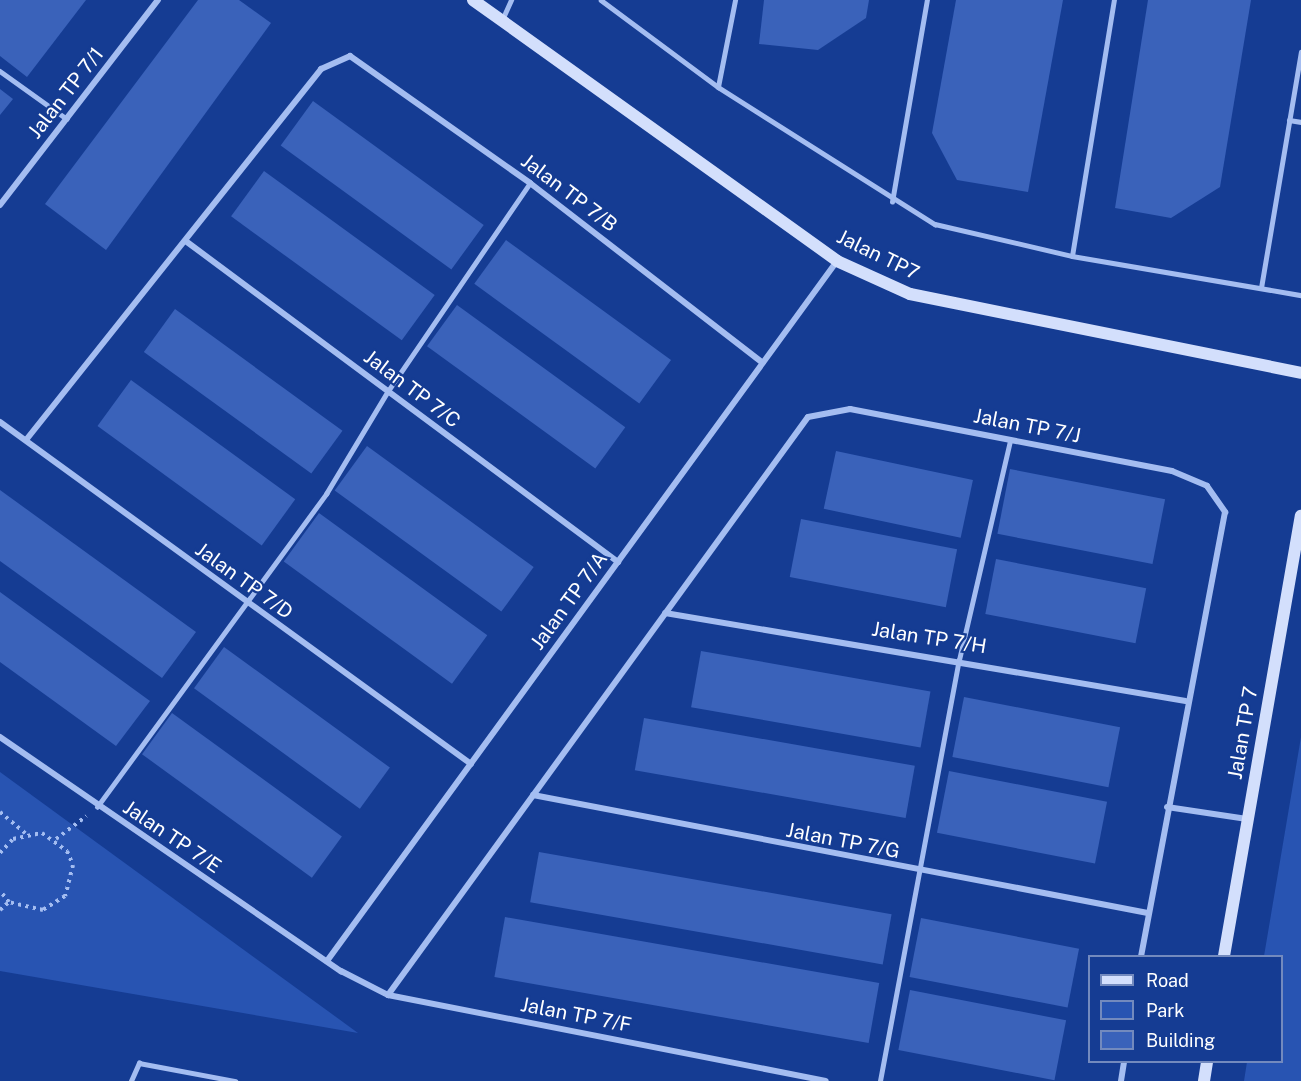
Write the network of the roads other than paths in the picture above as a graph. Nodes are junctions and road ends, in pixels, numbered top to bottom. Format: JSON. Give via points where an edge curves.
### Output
{"nodes":[{"id":1,"x":158,"y":0,"type":"edge"},
{"id":2,"x":473,"y":0,"type":"edge"},
{"id":3,"x":511,"y":0,"type":"edge"},
{"id":4,"x":601,"y":0,"type":"edge"},
{"id":5,"x":735,"y":0,"type":"edge"},
{"id":6,"x":927,"y":0,"type":"edge"},
{"id":7,"x":1114,"y":0,"type":"edge"},
{"id":8,"x":502,"y":21,"type":"junction"},
{"id":9,"x":1301,"y":52,"type":"edge"},
{"id":10,"x":0,"y":70,"type":"edge"},
{"id":11,"x":718,"y":87,"type":"junction"},
{"id":12,"x":67,"y":119,"type":"junction"},
{"id":13,"x":1289,"y":120,"type":"junction"},
{"id":14,"x":1301,"y":122,"type":"edge"},
{"id":15,"x":530,"y":183,"type":"junction"},
{"id":16,"x":892,"y":202,"type":"junction"},
{"id":17,"x":0,"y":205,"type":"edge"},
{"id":18,"x":188,"y":242,"type":"junction"},
{"id":19,"x":1072,"y":256,"type":"junction"},
{"id":20,"x":837,"y":261,"type":"junction"},
{"id":21,"x":1261,"y":288,"type":"junction"},
{"id":22,"x":1301,"y":295,"type":"edge"},
{"id":23,"x":763,"y":363,"type":"junction"},
{"id":24,"x":1301,"y":373,"type":"edge"},
{"id":25,"x":388,"y":391,"type":"junction"},
{"id":26,"x":0,"y":422,"type":"edge"},
{"id":27,"x":26,"y":440,"type":"junction"},
{"id":28,"x":1010,"y":440,"type":"junction"},
{"id":29,"x":1301,"y":516,"type":"edge"},
{"id":30,"x":618,"y":562,"type":"junction"},
{"id":31,"x":246,"y":603,"type":"junction"},
{"id":32,"x":665,"y":613,"type":"junction"},
{"id":33,"x":960,"y":660,"type":"junction"},
{"id":34,"x":1186,"y":701,"type":"junction"},
{"id":35,"x":0,"y":737,"type":"edge"},
{"id":36,"x":471,"y":764,"type":"junction"},
{"id":37,"x":533,"y":795,"type":"junction"},
{"id":38,"x":97,"y":807,"type":"junction"},
{"id":39,"x":1167,"y":807,"type":"junction"},
{"id":40,"x":1248,"y":819,"type":"junction"},
{"id":41,"x":921,"y":873,"type":"junction"},
{"id":42,"x":1148,"y":913,"type":"junction"},
{"id":43,"x":1141,"y":955,"type":"edge"},
{"id":44,"x":1224,"y":955,"type":"edge"},
{"id":45,"x":327,"y":961,"type":"junction"},
{"id":46,"x":388,"y":995,"type":"junction"},
{"id":47,"x":1124,"y":1063,"type":"edge"},
{"id":48,"x":1207,"y":1063,"type":"edge"},
{"id":49,"x":131,"y":1081,"type":"edge"},
{"id":50,"x":235,"y":1081,"type":"edge"},
{"id":51,"x":826,"y":1081,"type":"edge"},
{"id":52,"x":880,"y":1081,"type":"edge"},
{"id":53,"x":1122,"y":1081,"type":"edge"},
{"id":54,"x":1204,"y":1081,"type":"edge"}],
"edges":[{"from":1,"to":12,"type":"street","name":"Jalan TP 7/1"},
{"from":2,"to":8,"type":"street","name":"Jalan TP7"},
{"from":3,"to":8,"type":"lane"},
{"from":4,"to":11,"type":"lane"},
{"from":5,"to":11,"type":"lane"},
{"from":6,"to":16,"type":"lane"},
{"from":7,"to":19,"type":"lane"},
{"from":8,"to":20,"type":"street","name":"Jalan TP7"},
{"from":9,"to":13,"type":"lane"},
{"from":10,"to":12,"type":"lane"},
{"from":11,"to":16,"type":"lane"},
{"from":12,"to":17,"type":"street","name":"Jalan TP 7/1"},
{"from":13,"to":14,"type":"lane"},
{"from":13,"to":21,"type":"lane"},
{"from":15,"to":18,"type":"street","name":"Jalan TP 7/B","via":[[350,56],[321,69]]},
{"from":15,"to":23,"type":"street","name":"Jalan TP 7/B"},
{"from":15,"to":25,"type":"lane"},
{"from":16,"to":19,"type":"lane","via":[[935,224]]},
{"from":18,"to":25,"type":"street","name":"Jalan TP 7/C"},
{"from":18,"to":27,"type":"street"},
{"from":19,"to":21,"type":"lane"},
{"from":20,"to":23,"type":"street","name":"Jalan TP 7/A"},
{"from":20,"to":24,"type":"street","name":"Jalan TP7","via":[[910,294]]},
{"from":21,"to":22,"type":"lane"},
{"from":23,"to":30,"type":"street","name":"Jalan TP 7/A"},
{"from":25,"to":30,"type":"street","name":"Jalan TP 7/C"},
{"from":25,"to":31,"type":"lane","via":[[326,494]]},
{"from":26,"to":27,"type":"street","name":"Jalan TP 7/D"},
{"from":27,"to":31,"type":"street","name":"Jalan TP 7/D"},
{"from":28,"to":32,"type":"street","name":"Jalan TP 7/J","via":[[849,409],[808,417]]},
{"from":28,"to":33,"type":"lane"},
{"from":28,"to":34,"type":"street","name":"Jalan TP 7/J","via":[[1172,471],[1207,486],[1224,512]]},
{"from":29,"to":40,"type":"street","name":"Jalan TP 7"},
{"from":30,"to":36,"type":"street","name":"Jalan TP 7/A"},
{"from":31,"to":36,"type":"street","name":"Jalan TP 7/D"},
{"from":31,"to":38,"type":"lane"},
{"from":32,"to":33,"type":"street","name":"Jalan TP 7/H"},
{"from":32,"to":37,"type":"street"},
{"from":33,"to":34,"type":"street","name":"Jalan TP 7/H"},
{"from":33,"to":41,"type":"lane"},
{"from":34,"to":39,"type":"street"},
{"from":35,"to":38,"type":"street","name":"Jalan TP 7/E"},
{"from":36,"to":45,"type":"street","name":"Jalan TP 7/A"},
{"from":37,"to":41,"type":"street","name":"Jalan TP 7/G"},
{"from":37,"to":46,"type":"street"},
{"from":38,"to":45,"type":"street","name":"Jalan TP 7/E"},
{"from":39,"to":40,"type":"street"},
{"from":39,"to":42,"type":"street"},
{"from":40,"to":44,"type":"street","name":"Jalan TP 7"},
{"from":41,"to":42,"type":"street","name":"Jalan TP 7/G"},
{"from":41,"to":52,"type":"lane"},
{"from":42,"to":43,"type":"street"},
{"from":45,"to":46,"type":"street","name":"Jalan TP 7/F"},
{"from":46,"to":51,"type":"street","name":"Jalan TP 7/F"},
{"from":47,"to":53,"type":"street"},
{"from":48,"to":54,"type":"street"},
{"from":49,"to":50,"type":"lane","via":[[139,1063]]}]}
